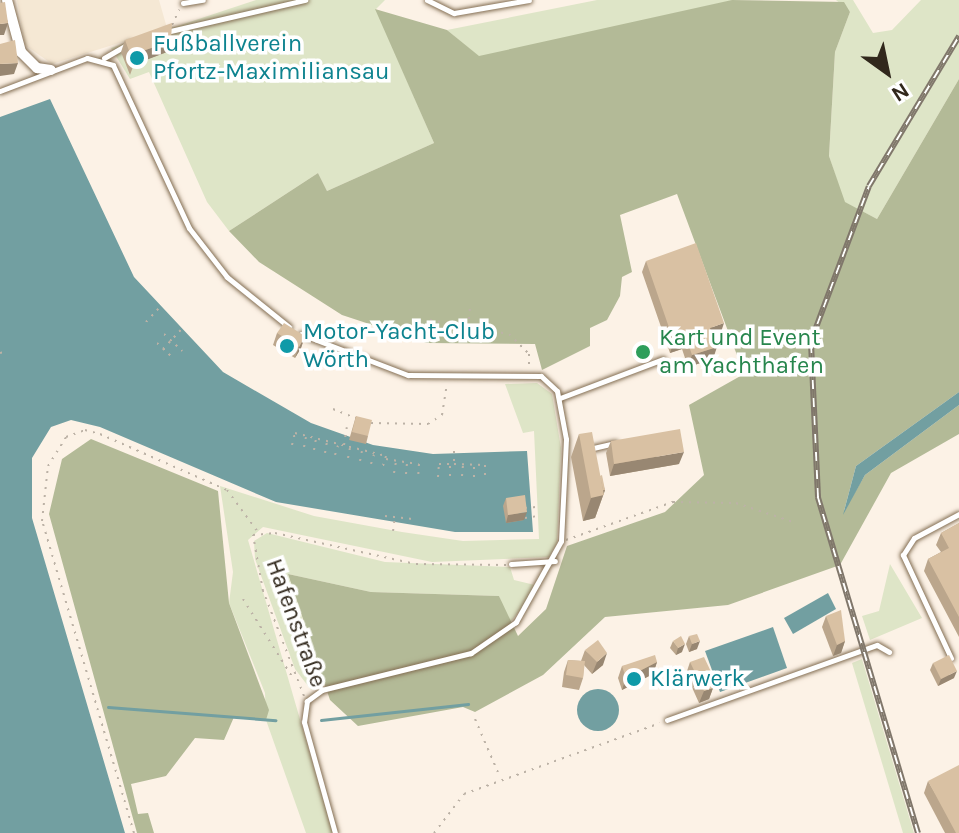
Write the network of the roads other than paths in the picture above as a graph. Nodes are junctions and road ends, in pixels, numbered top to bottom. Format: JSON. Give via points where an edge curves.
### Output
{"nodes":[{"id":1,"x":203,"y":0,"type":"edge"},
{"id":2,"x":305,"y":0,"type":"edge"},
{"id":3,"x":427,"y":0,"type":"edge"},
{"id":4,"x":529,"y":0,"type":"edge"},
{"id":5,"x":183,"y":3,"type":"road end"},
{"id":6,"x":5,"y":5,"type":"edge"},
{"id":7,"x":160,"y":34,"type":"edge"},
{"id":8,"x":147,"y":38,"type":"edge"},
{"id":9,"x":104,"y":59,"type":"junction"},
{"id":10,"x":51,"y":70,"type":"junction"},
{"id":11,"x":0,"y":91,"type":"edge"},
{"id":12,"x":663,"y":359,"type":"dead end"},
{"id":13,"x":560,"y":398,"type":"junction"},
{"id":14,"x":566,"y":439,"type":"junction"},
{"id":15,"x":634,"y":439,"type":"edge"},
{"id":16,"x":959,"y":514,"type":"edge"},
{"id":17,"x":555,"y":561,"type":"junction"},
{"id":18,"x":511,"y":564,"type":"road end"},
{"id":19,"x":889,"y":652,"type":"dead end"},
{"id":20,"x":959,"y":674,"type":"edge"},
{"id":21,"x":667,"y":720,"type":"road end"},
{"id":22,"x":335,"y":833,"type":"edge"}],
"edges":[{"from":1,"to":5,"type":"lane"},
{"from":2,"to":7,"type":"lane"},
{"from":3,"to":4,"type":"lane","via":[[454,13]]},
{"from":6,"to":10,"type":"street","via":[[25,58]]},
{"from":8,"to":9,"type":"lane"},
{"from":9,"to":10,"type":"lane"},
{"from":9,"to":13,"type":"lane","via":[[124,81],[182,216],[227,277],[274,317],[332,350],[447,380],[530,376],[548,380]]},
{"from":10,"to":11,"type":"lane"},
{"from":12,"to":13,"type":"lane"},
{"from":13,"to":14,"type":"lane"},
{"from":14,"to":15,"type":"lane","via":[[588,449]]},
{"from":14,"to":17,"type":"lane","via":[[561,541]]},
{"from":16,"to":20,"type":"lane","via":[[906,545],[903,565]]},
{"from":17,"to":18,"type":"lane"},
{"from":17,"to":22,"type":"lane","name":"Hafenstraße","via":[[528,609],[488,644],[307,701],[304,722]]},
{"from":19,"to":21,"type":"lane","via":[[877,645]]}]}
